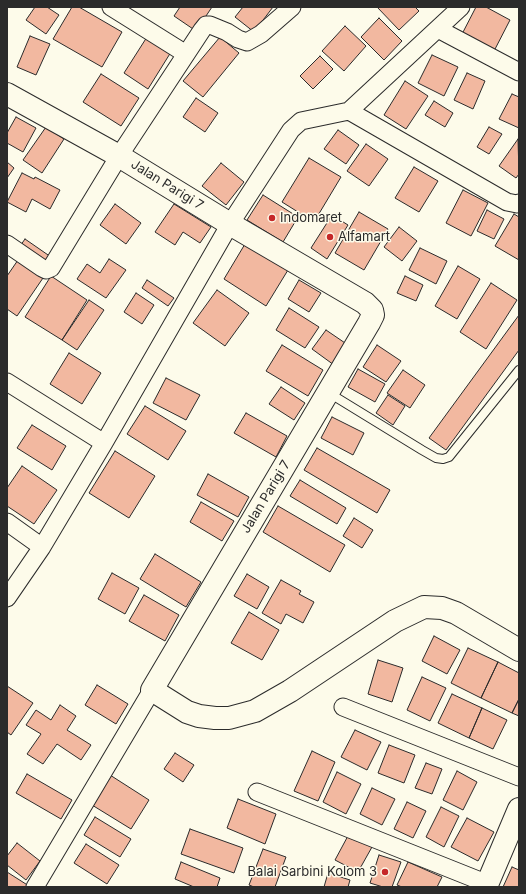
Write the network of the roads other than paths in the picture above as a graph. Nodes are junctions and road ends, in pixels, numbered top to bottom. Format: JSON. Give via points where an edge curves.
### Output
{"nodes":[{"id":1,"x":112,"y":7,"type":"edge"},
{"id":2,"x":292,"y":7,"type":"edge"},
{"id":3,"x":461,"y":7,"type":"edge"},
{"id":4,"x":438,"y":29,"type":"junction"},
{"id":5,"x":186,"y":54,"type":"junction"},
{"id":6,"x":519,"y":72,"type":"edge"},
{"id":7,"x":7,"y":94,"type":"edge"},
{"id":8,"x":349,"y":111,"type":"junction"},
{"id":9,"x":119,"y":156,"type":"junction"},
{"id":10,"x":519,"y":204,"type":"edge"},
{"id":11,"x":230,"y":224,"type":"junction"},
{"id":12,"x":7,"y":244,"type":"edge"},
{"id":13,"x":519,"y":370,"type":"edge"},
{"id":14,"x":7,"y":382,"type":"edge"},
{"id":15,"x":328,"y":392,"type":"junction"},
{"id":16,"x":104,"y":444,"type":"junction"},
{"id":17,"x":7,"y":522,"type":"edge"},
{"id":18,"x":42,"y":547,"type":"junction"},
{"id":19,"x":7,"y":598,"type":"edge"},
{"id":20,"x":519,"y":650,"type":"edge"},
{"id":21,"x":152,"y":690,"type":"junction"},
{"id":22,"x":344,"y":707,"type":"dead end"},
{"id":23,"x":519,"y":777,"type":"edge"},
{"id":24,"x":256,"y":792,"type":"dead end"},
{"id":25,"x":519,"y":809,"type":"edge"},
{"id":26,"x":487,"y":885,"type":"edge"},
{"id":27,"x":35,"y":887,"type":"edge"}],
"edges":[{"from":1,"to":5,"type":"street"},
{"from":2,"to":5,"type":"street","via":[[261,34],[247,42],[210,25],[206,26]]},
{"from":3,"to":4,"type":"street"},
{"from":4,"to":6,"type":"street"},
{"from":4,"to":8,"type":"street"},
{"from":5,"to":9,"type":"street"},
{"from":7,"to":9,"type":"street","name":"Jalan Parigi 7"},
{"from":8,"to":10,"type":"street","via":[[507,202]]},
{"from":8,"to":11,"type":"street","via":[[301,121],[291,130]]},
{"from":9,"to":11,"type":"street","name":"Jalan Parigi 7"},
{"from":9,"to":12,"type":"street","via":[[51,268],[42,268]]},
{"from":11,"to":15,"type":"street","name":"Jalan Parigi 7","via":[[365,303],[372,310],[373,315],[369,323]]},
{"from":11,"to":16,"type":"street"},
{"from":13,"to":15,"type":"lane","via":[[449,457],[443,459],[422,450]]},
{"from":14,"to":16,"type":"street"},
{"from":15,"to":21,"type":"street","name":"Jalan Parigi 7"},
{"from":16,"to":18,"type":"street"},
{"from":17,"to":18,"type":"street"},
{"from":18,"to":19,"type":"street"},
{"from":20,"to":21,"type":"street","via":[[456,612],[424,607],[395,621],[290,691],[255,711],[229,718],[199,716],[187,712]]},
{"from":21,"to":27,"type":"street"},
{"from":22,"to":23,"type":"street"},
{"from":24,"to":26,"type":"street"},
{"from":25,"to":26,"type":"street"}]}
